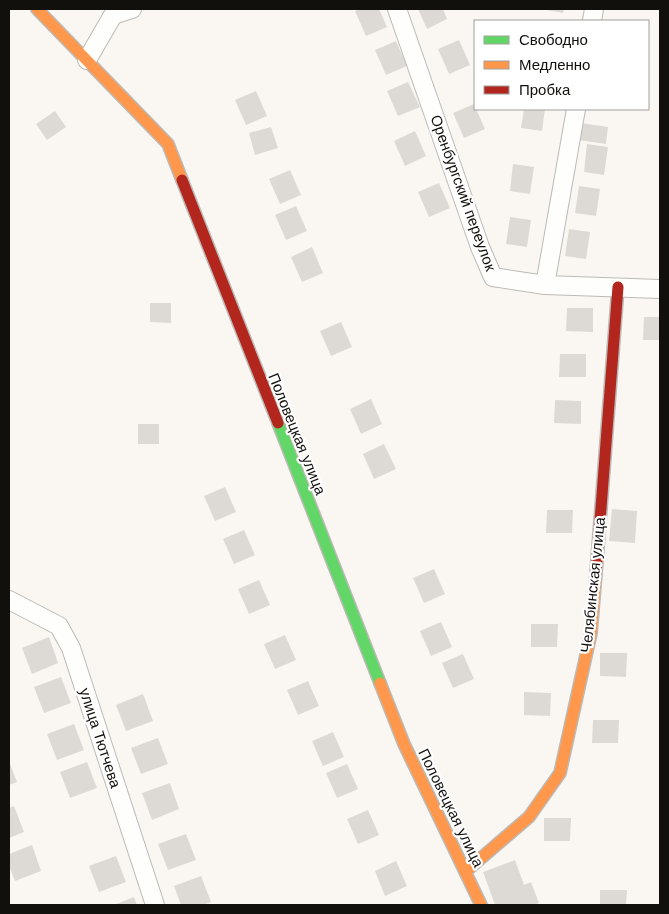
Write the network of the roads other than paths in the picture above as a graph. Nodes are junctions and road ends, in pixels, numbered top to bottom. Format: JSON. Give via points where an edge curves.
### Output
{"nodes":[{"id":1,"x":37,"y":9,"type":"edge"},
{"id":2,"x":132,"y":9,"type":"edge"},
{"id":3,"x":397,"y":9,"type":"edge"},
{"id":4,"x":87,"y":60,"type":"junction"},
{"id":5,"x":576,"y":110,"type":"edge"},
{"id":6,"x":545,"y":284,"type":"junction"},
{"id":7,"x":618,"y":287,"type":"junction"},
{"id":8,"x":660,"y":289,"type":"edge"},
{"id":9,"x":9,"y":600,"type":"edge"},
{"id":10,"x":465,"y":872,"type":"junction"},
{"id":11,"x":155,"y":905,"type":"edge"},
{"id":12,"x":481,"y":905,"type":"edge"}],
"edges":[{"from":1,"to":4,"type":"street","name":"Половецкая улица"},
{"from":2,"to":4,"type":"street","via":[[113,15]]},
{"from":3,"to":6,"type":"street","name":"Оренбургский переулок","via":[[493,277]]},
{"from":4,"to":10,"type":"street","name":"Половецкая улица","via":[[168,144],[404,744]]},
{"from":5,"to":6,"type":"street"},
{"from":6,"to":7,"type":"street","name":"Оренбургский переулок"},
{"from":7,"to":8,"type":"street","name":"Оренбургский переулок"},
{"from":7,"to":10,"type":"street","name":"Челябинская улица","via":[[591,633],[560,773],[530,817]]},
{"from":9,"to":11,"type":"street","name":"улица Тютчева","via":[[60,626],[71,648]]},
{"from":10,"to":12,"type":"street","name":"Половецкая улица"}]}
